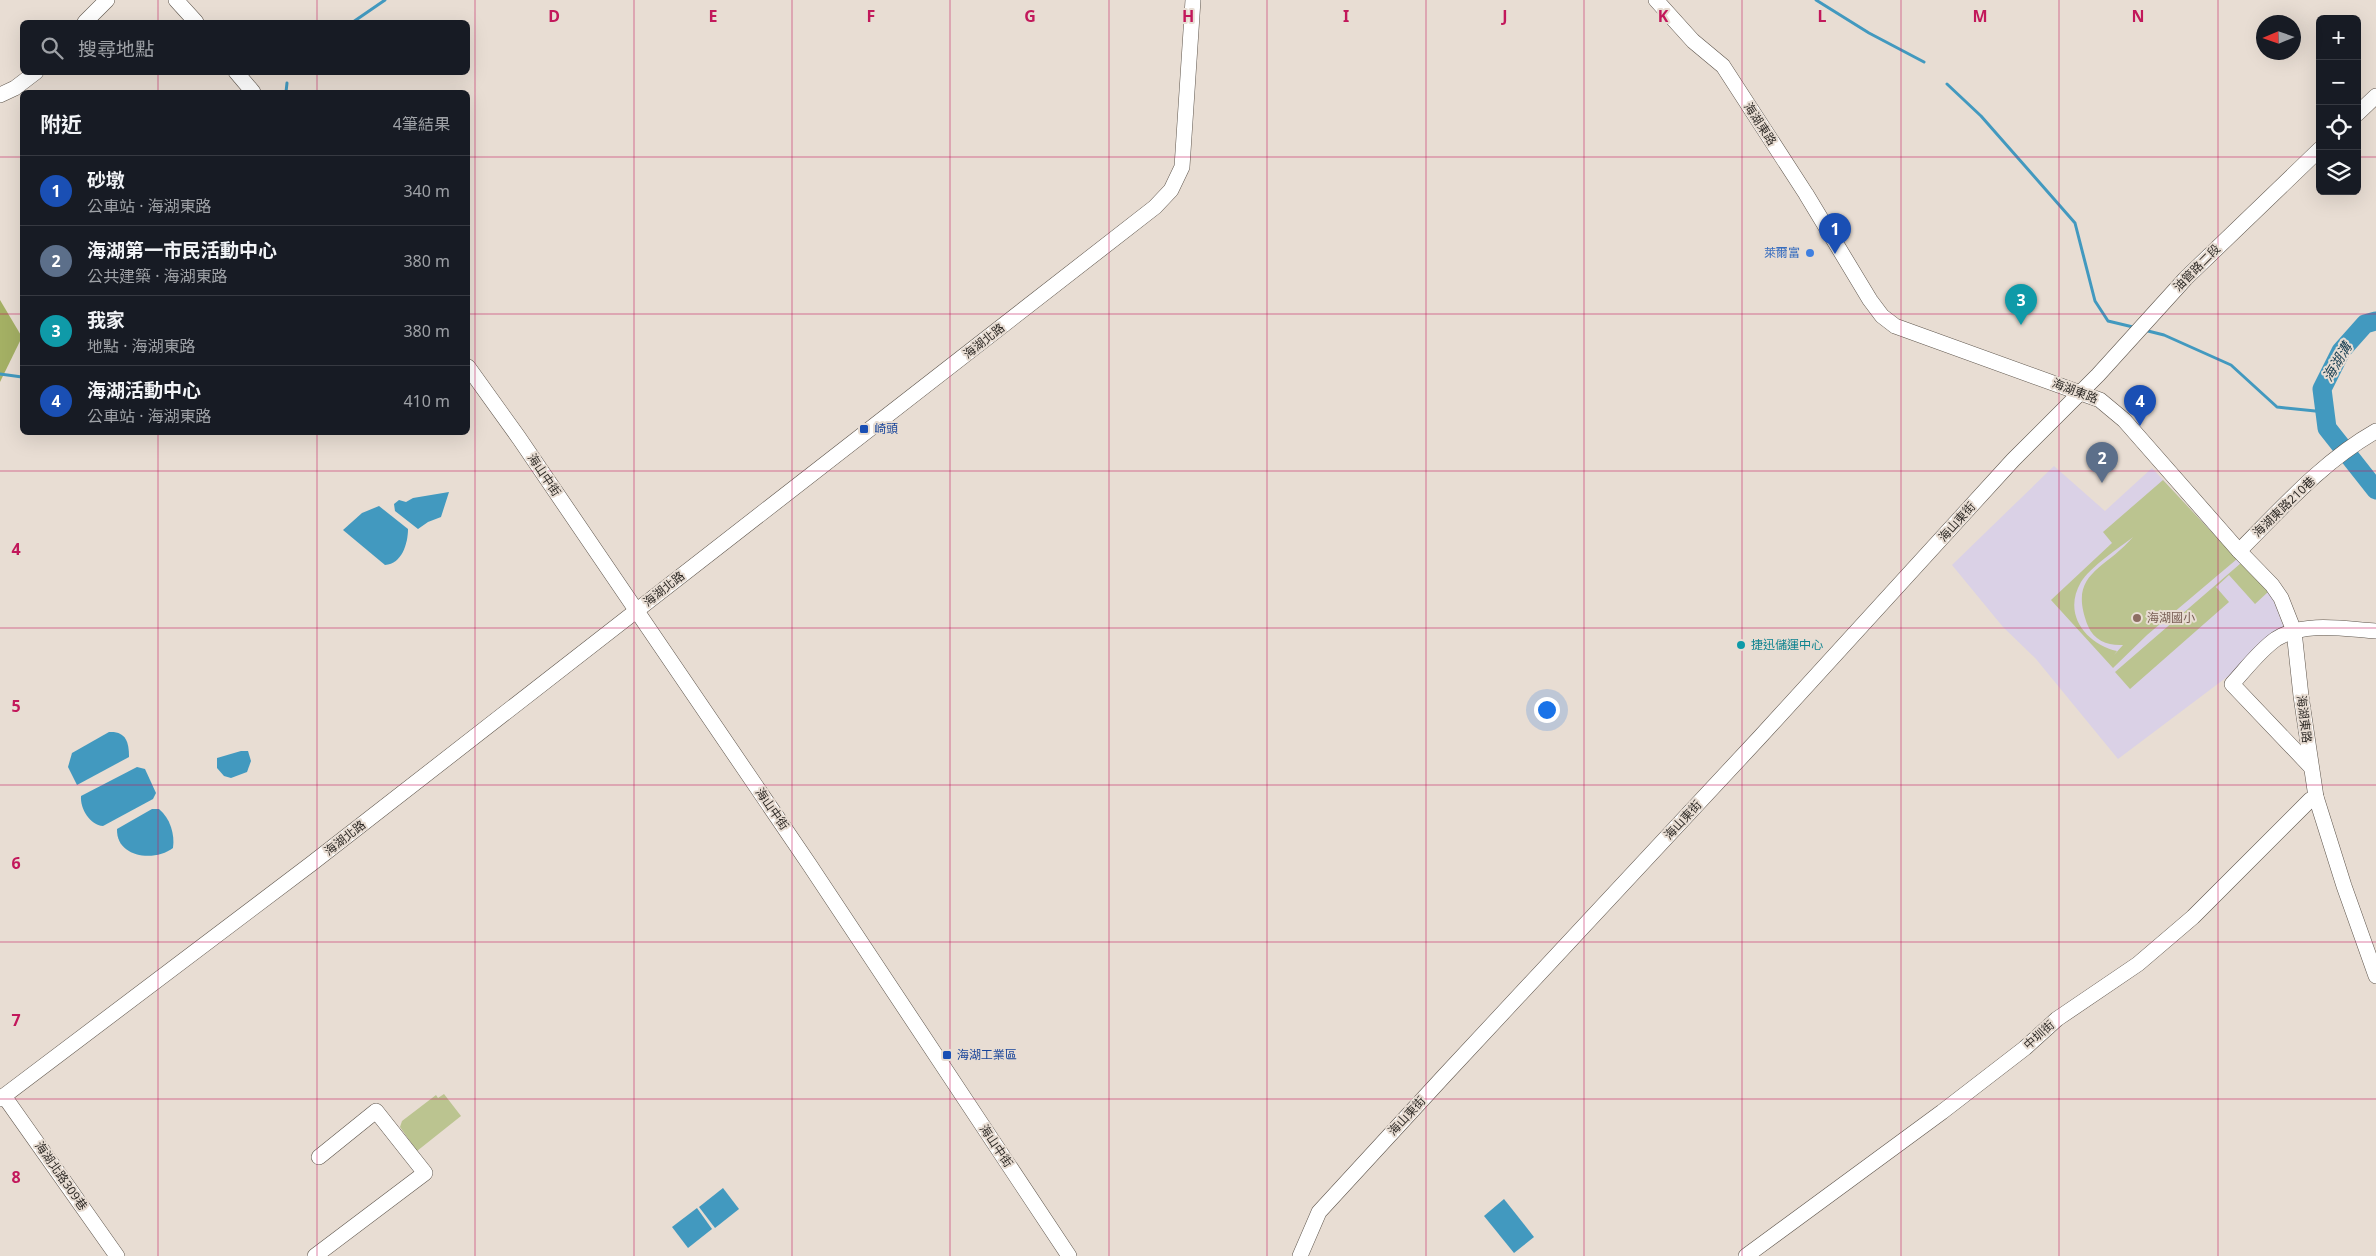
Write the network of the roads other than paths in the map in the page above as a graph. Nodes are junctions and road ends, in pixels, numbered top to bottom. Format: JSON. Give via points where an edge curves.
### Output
{"nodes":[{"id":1,"x":107,"y":0,"type":"edge"},
{"id":2,"x":176,"y":0,"type":"edge"},
{"id":3,"x":1193,"y":0,"type":"edge"},
{"id":4,"x":1656,"y":0,"type":"edge"},
{"id":5,"x":87,"y":20,"type":"edge"},
{"id":6,"x":194,"y":20,"type":"edge"},
{"id":7,"x":32,"y":75,"type":"edge"},
{"id":8,"x":239,"y":75,"type":"edge"},
{"id":9,"x":251,"y":90,"type":"edge"},
{"id":10,"x":0,"y":95,"type":"edge"},
{"id":11,"x":2376,"y":96,"type":"edge"},
{"id":12,"x":2361,"y":110,"type":"edge"},
{"id":13,"x":2319,"y":150,"type":"edge"},
{"id":14,"x":470,"y":370,"type":"edge"},
{"id":15,"x":2080,"y":392,"type":"junction"},
{"id":16,"x":2376,"y":431,"type":"edge"},
{"id":17,"x":2238,"y":551,"type":"junction"},
{"id":18,"x":636,"y":610,"type":"junction"},
{"id":19,"x":2294,"y":631,"type":"junction"},
{"id":20,"x":2376,"y":631,"type":"edge"},
{"id":21,"x":2311,"y":767,"type":"junction"},
{"id":22,"x":2316,"y":797,"type":"junction"},
{"id":23,"x":2376,"y":976,"type":"edge"},
{"id":24,"x":2,"y":1098,"type":"edge"},
{"id":25,"x":319,"y":1157,"type":"dead end"},
{"id":26,"x":117,"y":1256,"type":"edge"},
{"id":27,"x":315,"y":1256,"type":"edge"},
{"id":28,"x":1069,"y":1256,"type":"edge"},
{"id":29,"x":1300,"y":1256,"type":"edge"},
{"id":30,"x":1746,"y":1256,"type":"edge"}],
"edges":[{"from":1,"to":5,"type":"street"},
{"from":2,"to":6,"type":"street"},
{"from":3,"to":18,"type":"street","name":"海湖北路","via":[[1182,167],[1171,190],[1155,207]]},
{"from":4,"to":15,"type":"street","name":"海湖東路","via":[[1693,41],[1723,66],[1882,316],[1902,328]]},
{"from":7,"to":10,"type":"street"},
{"from":8,"to":9,"type":"street"},
{"from":11,"to":12,"type":"street"},
{"from":13,"to":15,"type":"street","name":"油管路二段","via":[[2186,278]]},
{"from":14,"to":18,"type":"street","name":"海山中街"},
{"from":15,"to":17,"type":"street","name":"海湖東路","via":[[2114,410]]},
{"from":15,"to":29,"type":"street","name":"海山東街","via":[[1318,1212]]},
{"from":16,"to":17,"type":"street","name":"海湖東路210巷","via":[[2330,463]]},
{"from":17,"to":19,"type":"street","name":"海湖東路","via":[[2272,585],[2289,614]]},
{"from":18,"to":24,"type":"street","name":"海湖北路","via":[[311,864]]},
{"from":18,"to":28,"type":"street","name":"海山中街","via":[[815,872]]},
{"from":19,"to":20,"type":"street","via":[[2320,628]]},
{"from":19,"to":21,"type":"street","name":"海湖東路"},
{"from":19,"to":21,"type":"street","via":[[2277,639],[2232,684]]},
{"from":21,"to":22,"type":"street","name":"海湖東路"},
{"from":22,"to":23,"type":"street","name":"海湖東路"},
{"from":22,"to":30,"type":"street","name":"中圳街","via":[[2194,917],[2138,964],[2057,1019],[1942,1112]]},
{"from":24,"to":26,"type":"street","name":"海湖北路309巷"},
{"from":25,"to":27,"type":"street","via":[[376,1111],[425,1173]]}]}
